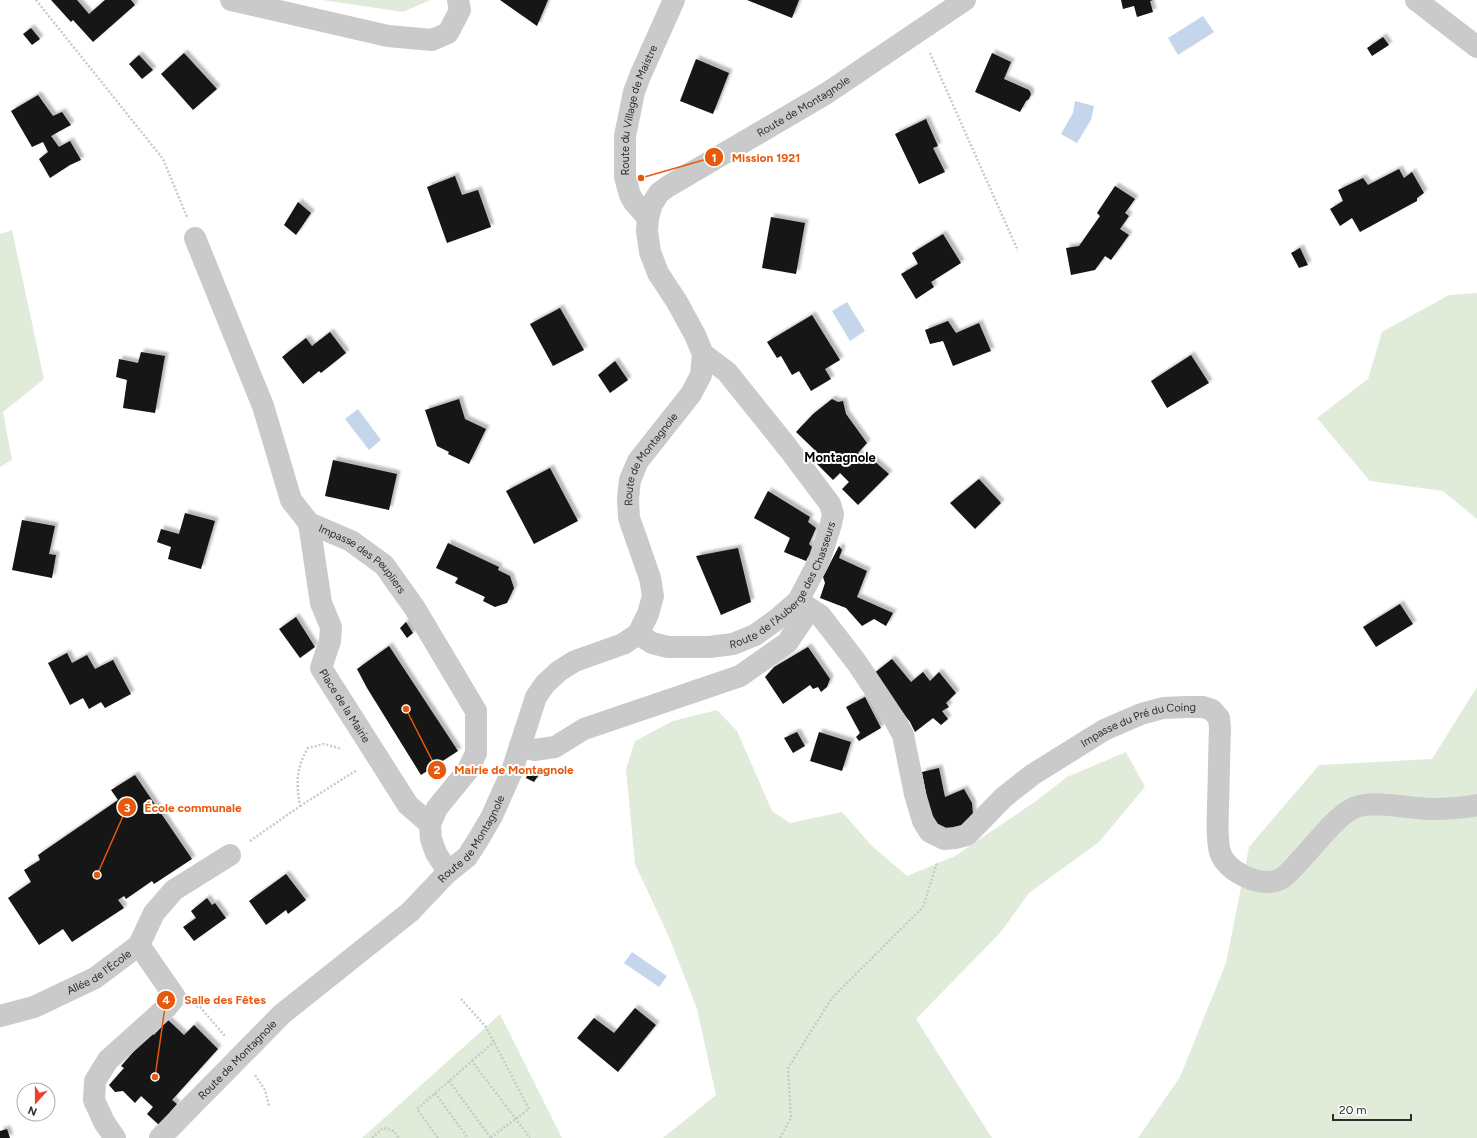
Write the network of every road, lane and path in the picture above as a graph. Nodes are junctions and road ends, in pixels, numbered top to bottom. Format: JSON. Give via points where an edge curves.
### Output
{"nodes":[{"id":1,"x":36,"y":0,"type":"edge"},
{"id":2,"x":231,"y":0,"type":"edge"},
{"id":3,"x":458,"y":0,"type":"edge"},
{"id":4,"x":674,"y":0,"type":"edge"},
{"id":5,"x":965,"y":0,"type":"edge"},
{"id":6,"x":1416,"y":0,"type":"edge"},
{"id":7,"x":920,"y":30,"type":"junction"},
{"id":8,"x":1477,"y":47,"type":"edge"},
{"id":9,"x":648,"y":218,"type":"junction"},
{"id":10,"x":195,"y":238,"type":"joint"},
{"id":11,"x":1018,"y":251,"type":"dead end"},
{"id":12,"x":703,"y":354,"type":"junction"},
{"id":13,"x":310,"y":523,"type":"junction"},
{"id":14,"x":804,"y":605,"type":"junction"},
{"id":15,"x":638,"y":634,"type":"junction"},
{"id":16,"x":520,"y":746,"type":"junction"},
{"id":17,"x":344,"y":749,"type":"dead end"},
{"id":18,"x":345,"y":777,"type":"dead end"},
{"id":19,"x":1477,"y":805,"type":"edge"},
{"id":20,"x":300,"y":806,"type":"junction"},
{"id":21,"x":430,"y":824,"type":"junction"},
{"id":22,"x":944,"y":839,"type":"junction"},
{"id":23,"x":230,"y":855,"type":"joint"},
{"id":24,"x":448,"y":872,"type":"junction"},
{"id":25,"x":139,"y":945,"type":"junction"},
{"id":26,"x":461,"y":999,"type":"dead end"},
{"id":27,"x":200,"y":1007,"type":"dead end"},
{"id":28,"x":0,"y":1016,"type":"edge"},
{"id":29,"x":226,"y":1037,"type":"dead end"},
{"id":30,"x":494,"y":1042,"type":"junction"},
{"id":31,"x":472,"y":1061,"type":"junction"},
{"id":32,"x":449,"y":1081,"type":"junction"},
{"id":33,"x":435,"y":1093,"type":"junction"},
{"id":34,"x":516,"y":1119,"type":"junction"},
{"id":35,"x":115,"y":1138,"type":"edge"},
{"id":36,"x":160,"y":1138,"type":"edge"},
{"id":37,"x":372,"y":1138,"type":"edge"},
{"id":38,"x":400,"y":1138,"type":"edge"},
{"id":39,"x":438,"y":1138,"type":"edge"},
{"id":40,"x":468,"y":1138,"type":"edge"},
{"id":41,"x":491,"y":1138,"type":"edge"},
{"id":42,"x":530,"y":1138,"type":"edge"},
{"id":43,"x":780,"y":1138,"type":"edge"}],
"edges":[{"from":1,"to":10,"type":"path","via":[[163,159]]},
{"from":2,"to":3,"type":"street","via":[[388,36],[432,40],[448,33],[460,10]]},
{"from":4,"to":9,"type":"street","name":"Route du Village de Maistre","via":[[634,92],[625,136],[625,177],[630,195]]},
{"from":5,"to":7,"type":"street","name":"Route de Montagnole"},
{"from":6,"to":8,"type":"street"},
{"from":7,"to":9,"type":"street","name":"Route de Montagnole","via":[[828,93],[667,187],[659,193],[652,204]]},
{"from":7,"to":11,"type":"path"},
{"from":9,"to":12,"type":"street","name":"Route de Montagnole","via":[[648,241],[658,273],[695,334]]},
{"from":10,"to":13,"type":"street","name":"Impasse des Peupliers","via":[[263,406],[291,500]]},
{"from":12,"to":14,"type":"street","name":"Route de l'Auberge des Chasseurs","via":[[727,372],[830,504],[833,514],[828,536]]},
{"from":12,"to":15,"type":"street","name":"Route de Montagnole","via":[[701,375],[691,394],[638,461],[630,480],[629,518],[650,578],[653,596]]},
{"from":13,"to":21,"type":"street","name":"Place de la Mairie","via":[[321,603],[331,627],[330,641],[321,668],[408,805]]},
{"from":13,"to":21,"type":"street","name":"Impasse des Peupliers","via":[[351,541],[384,565],[414,607],[476,711],[476,753],[468,770],[437,808]]},
{"from":14,"to":15,"type":"street","name":"Route de l'Auberge des Chasseurs","via":[[754,635],[733,644],[668,647],[652,644]]},
{"from":14,"to":16,"type":"street","via":[[787,643],[740,676],[584,729],[555,747],[534,750]]},
{"from":14,"to":22,"type":"street","via":[[820,615],[895,720],[903,735],[923,821],[930,832]]},
{"from":15,"to":16,"type":"street","name":"Route de Montagnole","via":[[623,644],[574,661],[545,684],[536,697]]},
{"from":16,"to":24,"type":"street","name":"Route de Montagnole","via":[[495,810],[478,840],[466,857]]},
{"from":17,"to":20,"type":"path","via":[[324,744],[308,748],[301,760],[297,779]]},
{"from":18,"to":20,"type":"path"},
{"from":19,"to":22,"type":"street","name":"Impasse du Pré du Coing","via":[[1432,809],[1372,805],[1356,807],[1346,812],[1284,878],[1271,882],[1255,881],[1228,865],[1220,853],[1217,833],[1219,718],[1212,710],[1187,706],[1163,708],[1141,714],[1104,730],[1032,775],[1004,797],[967,835]]},
{"from":20,"to":23,"type":"path"},
{"from":21,"to":24,"type":"street","via":[[431,839]]},
{"from":22,"to":43,"type":"path","via":[[923,907],[832,998],[788,1068],[791,1118]]},
{"from":23,"to":25,"type":"street","name":"Allée de l'École","via":[[174,890],[154,913]]},
{"from":24,"to":36,"type":"street","name":"Route de Montagnole","via":[[410,912],[282,1014]]},
{"from":25,"to":28,"type":"street","name":"Allée de l'École","via":[[95,978],[34,1007]]},
{"from":25,"to":35,"type":"street","via":[[175,997],[108,1060],[95,1081],[94,1100]]},
{"from":26,"to":30,"type":"path","via":[[486,1027]]},
{"from":27,"to":29,"type":"path"},
{"from":30,"to":31,"type":"path"},
{"from":30,"to":34,"type":"path","via":[[529,1109]]},
{"from":31,"to":32,"type":"path"},
{"from":31,"to":34,"type":"path"},
{"from":32,"to":33,"type":"path"},
{"from":32,"to":41,"type":"path"},
{"from":33,"to":39,"type":"path","via":[[417,1110]]},
{"from":33,"to":40,"type":"path"},
{"from":34,"to":41,"type":"path"},
{"from":34,"to":42,"type":"path"},
{"from":37,"to":38,"type":"path","via":[[383,1128],[394,1131]]}]}
